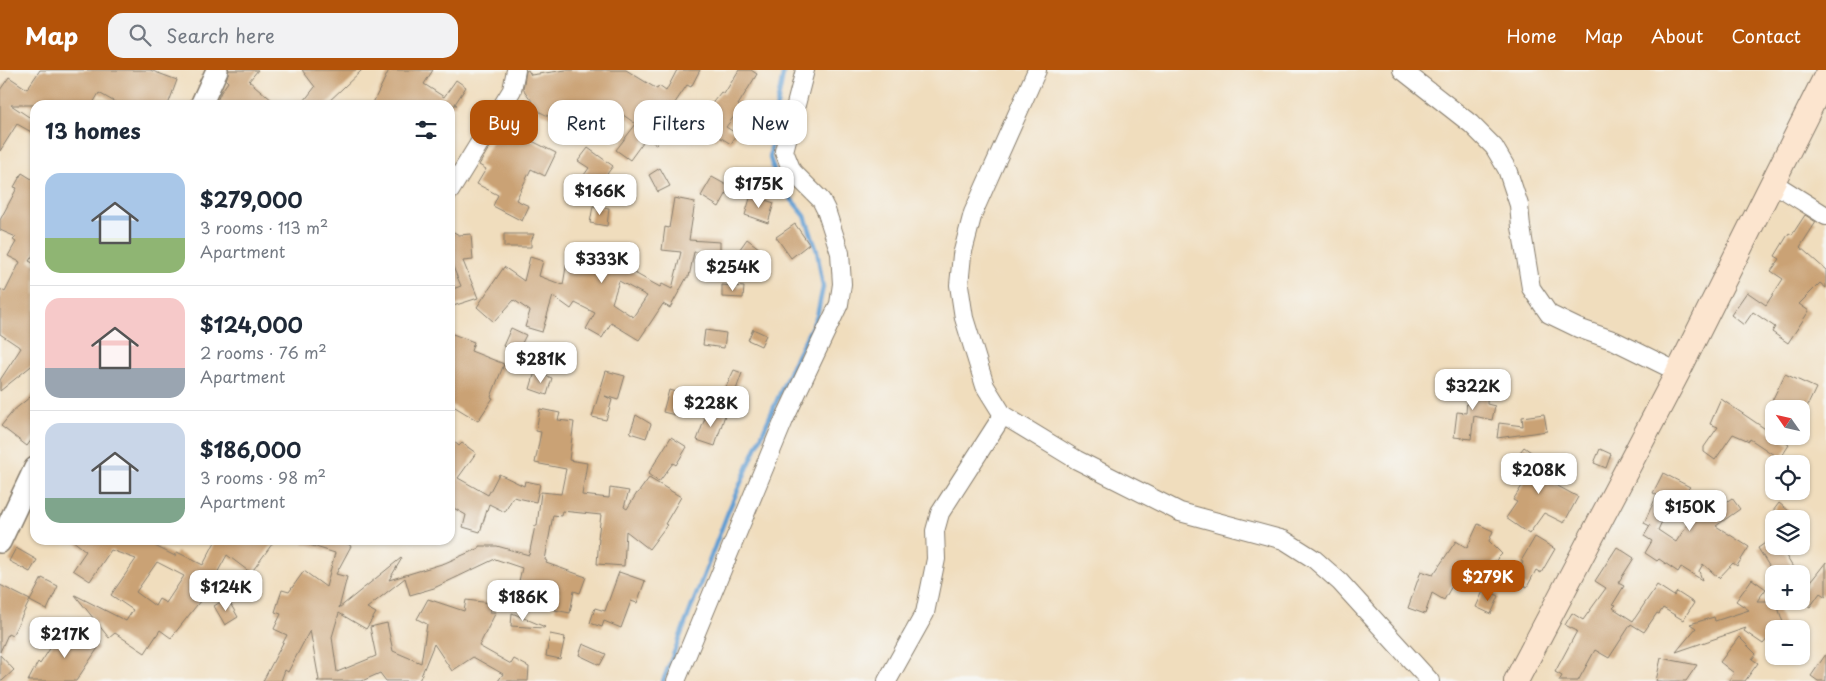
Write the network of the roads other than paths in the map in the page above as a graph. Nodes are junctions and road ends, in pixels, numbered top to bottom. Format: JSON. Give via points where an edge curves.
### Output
{"nodes":[{"id":1,"x":217,"y":70,"type":"edge"},
{"id":2,"x":516,"y":70,"type":"edge"},
{"id":3,"x":805,"y":70,"type":"edge"},
{"id":4,"x":1038,"y":70,"type":"edge"},
{"id":5,"x":1402,"y":70,"type":"edge"},
{"id":6,"x":1826,"y":76,"type":"edge"},
{"id":7,"x":203,"y":100,"type":"edge"},
{"id":8,"x":1772,"y":182,"type":"junction"},
{"id":9,"x":455,"y":183,"type":"edge"},
{"id":10,"x":1826,"y":216,"type":"edge"},
{"id":11,"x":1678,"y":372,"type":"junction"},
{"id":12,"x":1003,"y":415,"type":"junction"},
{"id":13,"x":30,"y":479,"type":"edge"},
{"id":14,"x":0,"y":542,"type":"edge"},
{"id":15,"x":676,"y":681,"type":"edge"},
{"id":16,"x":887,"y":681,"type":"edge"},
{"id":17,"x":1430,"y":681,"type":"edge"},
{"id":18,"x":1516,"y":681,"type":"edge"}],
"edges":[{"from":1,"to":7,"type":"street"},
{"from":2,"to":9,"type":"street","via":[[512,90]]},
{"from":3,"to":15,"type":"street","via":[[784,151],[792,171],[821,200],[826,210],[840,253],[842,284],[839,304],[784,420]]},
{"from":4,"to":12,"type":"street","via":[[973,213],[961,265],[959,285],[964,318],[986,386]]},
{"from":5,"to":11,"type":"street","via":[[1471,124],[1494,147],[1507,169],[1520,205],[1531,288],[1550,314]]},
{"from":6,"to":8,"type":"main road"},
{"from":8,"to":10,"type":"street"},
{"from":8,"to":11,"type":"main road"},
{"from":11,"to":18,"type":"main road"},
{"from":12,"to":16,"type":"street","via":[[940,513],[935,531],[936,559],[925,613]]},
{"from":12,"to":17,"type":"street","via":[[1077,460],[1180,512],[1284,540],[1314,559],[1340,582]]},
{"from":13,"to":14,"type":"street"}]}
